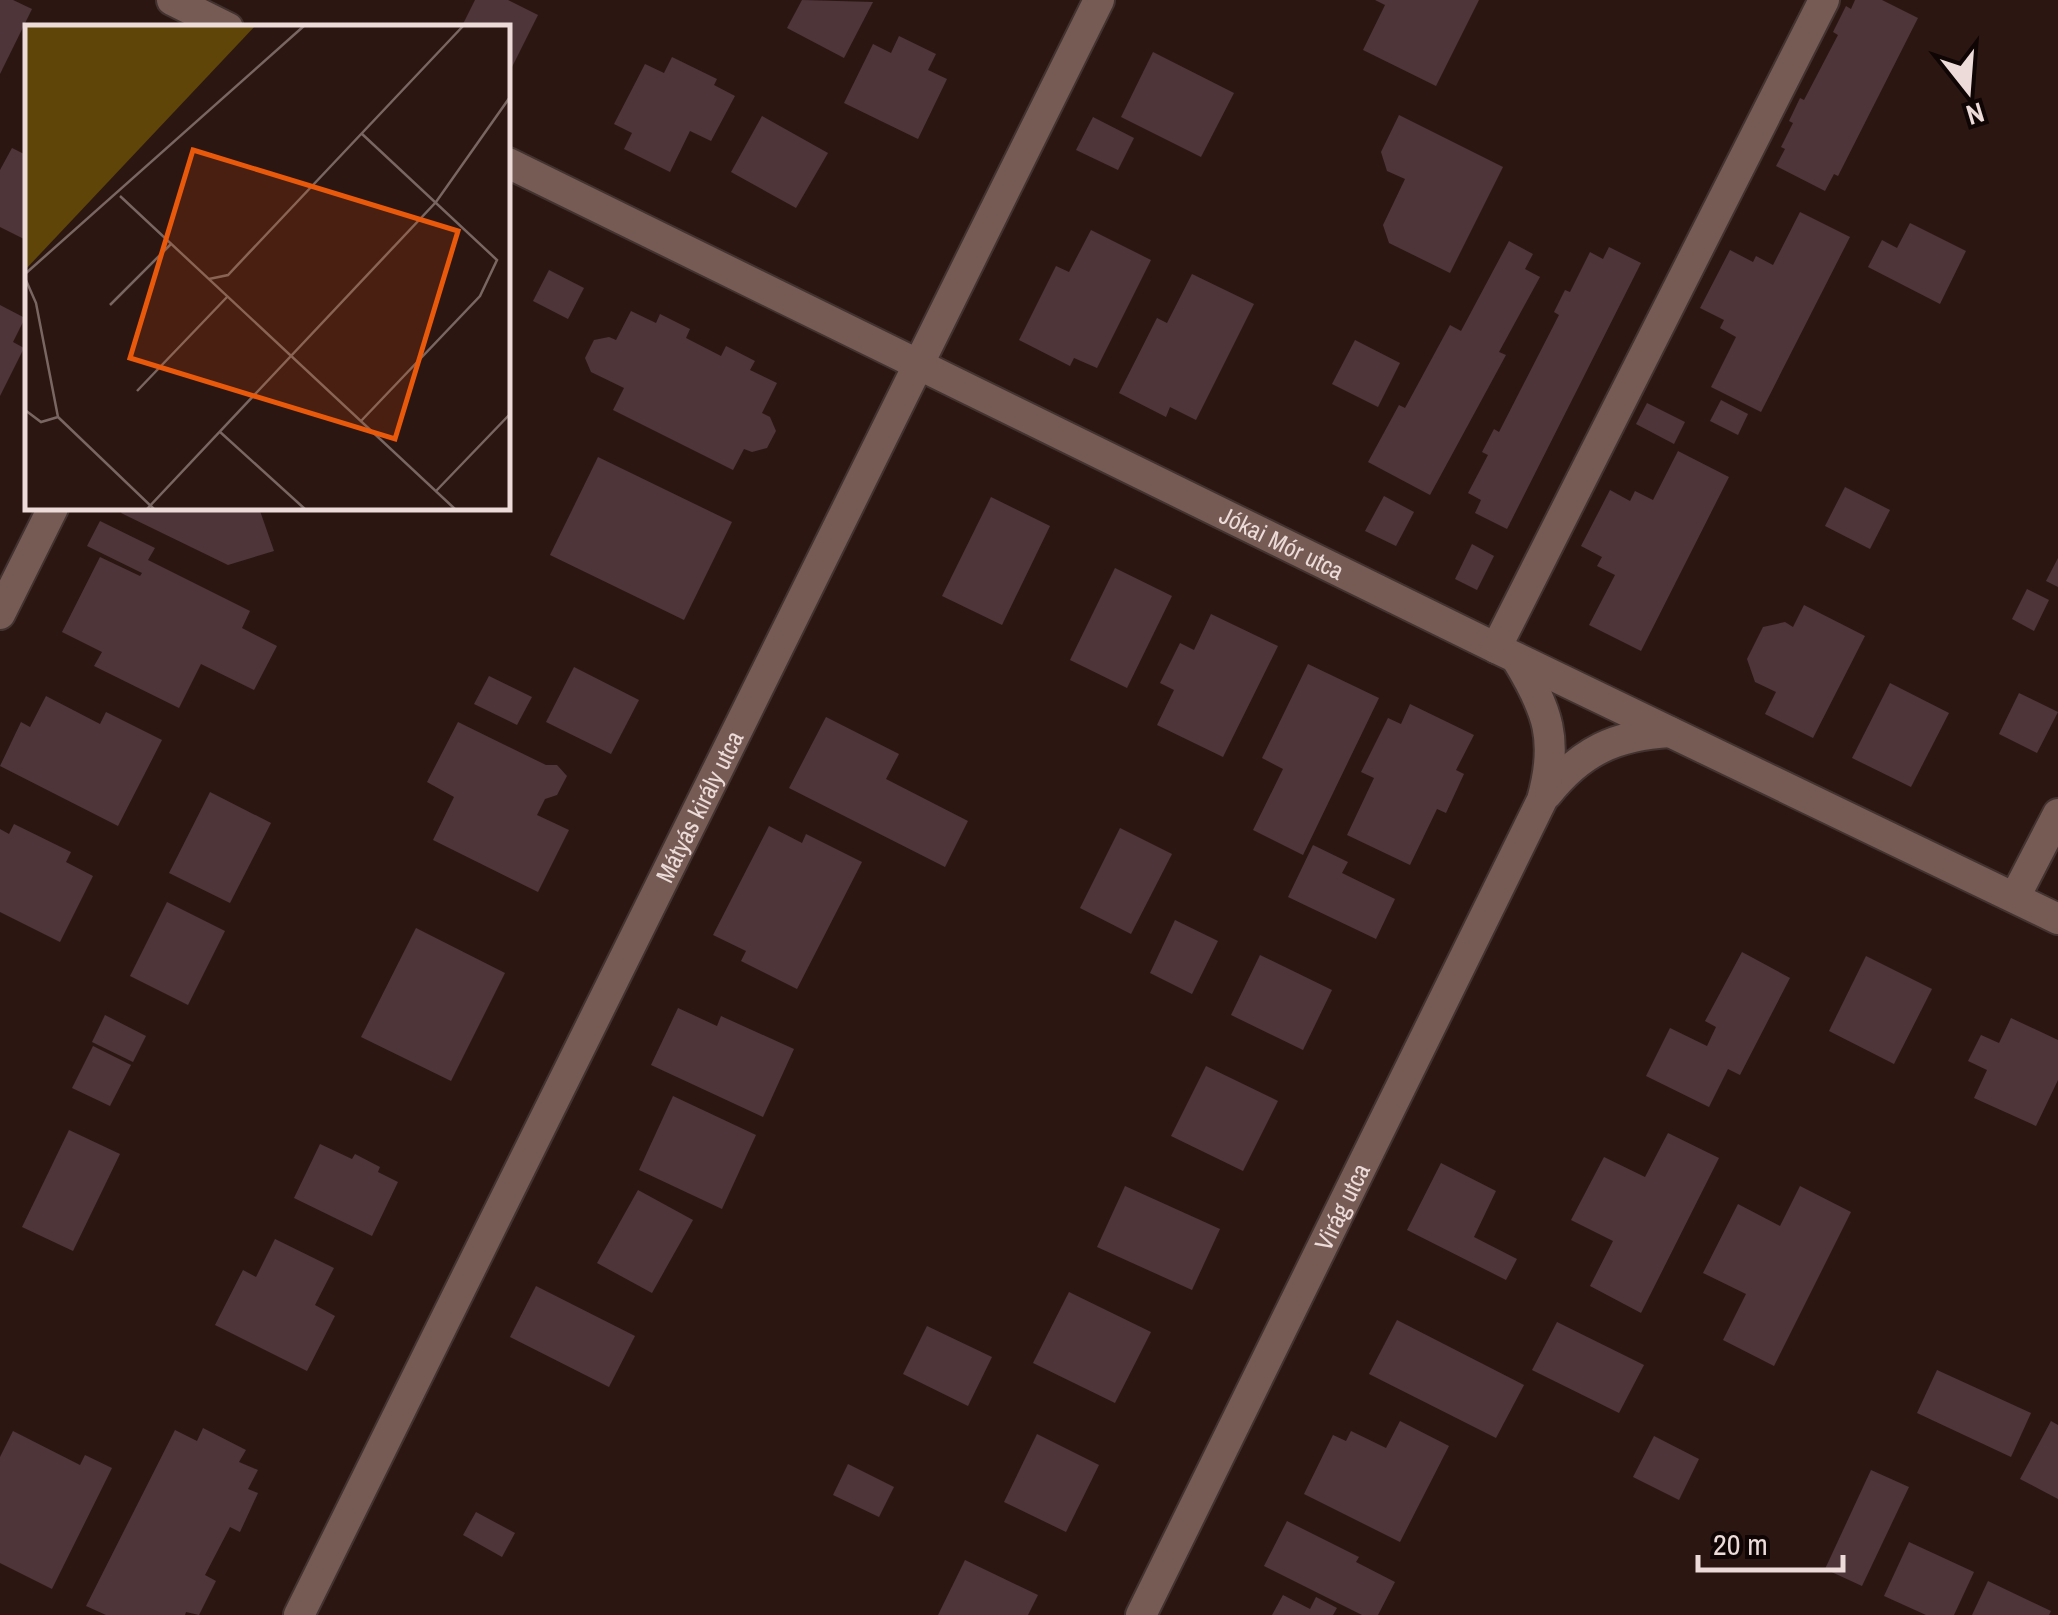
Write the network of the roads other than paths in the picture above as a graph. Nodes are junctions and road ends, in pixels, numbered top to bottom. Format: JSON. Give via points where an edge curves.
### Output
{"nodes":[{"id":1,"x":172,"y":0,"type":"edge"},
{"id":2,"x":1099,"y":0,"type":"edge"},
{"id":3,"x":1824,"y":0,"type":"edge"},
{"id":4,"x":222,"y":25,"type":"edge"},
{"id":5,"x":510,"y":164,"type":"edge"},
{"id":6,"x":919,"y":363,"type":"junction"},
{"id":7,"x":52,"y":510,"type":"edge"},
{"id":8,"x":0,"y":614,"type":"edge"},
{"id":9,"x":1506,"y":653,"type":"junction"},
{"id":10,"x":1672,"y":732,"type":"junction"},
{"id":11,"x":1542,"y":800,"type":"junction"},
{"id":12,"x":2058,"y":814,"type":"edge"},
{"id":13,"x":2015,"y":897,"type":"junction"},
{"id":14,"x":2058,"y":919,"type":"edge"},
{"id":15,"x":300,"y":1615,"type":"edge"},
{"id":16,"x":1140,"y":1615,"type":"edge"}],
"edges":[{"from":1,"to":4,"type":"street"},
{"from":2,"to":6,"type":"street","name":"Mátyás király utca"},
{"from":3,"to":9,"type":"street"},
{"from":5,"to":6,"type":"street","name":"Jókai Mór utca"},
{"from":6,"to":9,"type":"street","name":"Jókai Mór utca"},
{"from":6,"to":15,"type":"street","name":"Mátyás király utca"},
{"from":7,"to":8,"type":"street"},
{"from":9,"to":10,"type":"street","name":"Jókai Mór utca"},
{"from":9,"to":11,"type":"street","name":"Virág utca","via":[[1537,691],[1549,725],[1552,750]]},
{"from":10,"to":11,"type":"street","name":"Virág utca","via":[[1638,734],[1588,755],[1567,768]]},
{"from":10,"to":13,"type":"street","name":"Jókai Mór utca"},
{"from":11,"to":16,"type":"street","name":"Virág utca"},
{"from":12,"to":13,"type":"street"},
{"from":13,"to":14,"type":"street","name":"Jókai Mór utca"}]}
